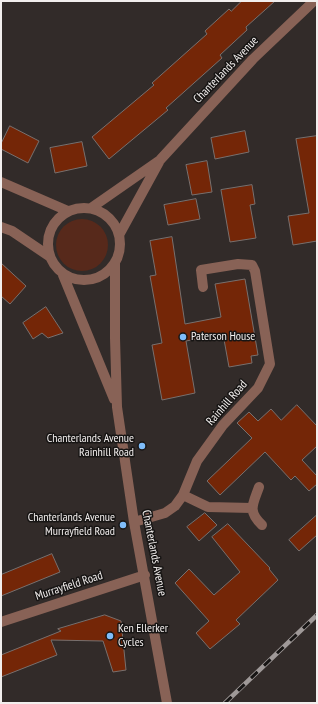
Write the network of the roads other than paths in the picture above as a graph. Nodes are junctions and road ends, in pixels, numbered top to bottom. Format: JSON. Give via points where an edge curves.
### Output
{"nodes":[{"id":1,"x":314,"y":1,"type":"edge"},
{"id":2,"x":160,"y":160,"type":"junction"},
{"id":3,"x":1,"y":182,"type":"edge"},
{"id":4,"x":91,"y":208,"type":"junction"},
{"id":5,"x":68,"y":211,"type":"junction"},
{"id":6,"x":1,"y":227,"type":"edge"},
{"id":7,"x":119,"y":235,"type":"junction"},
{"id":8,"x":49,"y":256,"type":"junction"},
{"id":9,"x":115,"y":262,"type":"junction"},
{"id":10,"x":64,"y":275,"type":"junction"},
{"id":11,"x":202,"y":287,"type":"dead end"},
{"id":12,"x":117,"y":407,"type":"junction"},
{"id":13,"x":259,"y":488,"type":"dead end"},
{"id":14,"x":183,"y":495,"type":"junction"},
{"id":15,"x":252,"y":508,"type":"junction"},
{"id":16,"x":134,"y":522,"type":"junction"},
{"id":17,"x":262,"y":525,"type":"dead end"},
{"id":18,"x":145,"y":575,"type":"junction"},
{"id":19,"x":1,"y":622,"type":"edge"},
{"id":20,"x":167,"y":703,"type":"edge"}],
"edges":[{"from":1,"to":2,"type":"street","name":"Chanterlands Avenue","via":[[253,59]]},
{"from":2,"to":4,"type":"street","name":"Chanterlands Avenue"},
{"from":2,"to":7,"type":"street","name":"Chanterlands Avenue"},
{"from":3,"to":5,"type":"street"},
{"from":4,"to":5,"type":"street","via":[[82,207]]},
{"from":4,"to":7,"type":"street","via":[[110,218]]},
{"from":5,"to":8,"type":"street","via":[[54,222],[47,240]]},
{"from":6,"to":8,"type":"street","via":[[12,231]]},
{"from":7,"to":9,"type":"street","via":[[120,249]]},
{"from":8,"to":10,"type":"street"},
{"from":9,"to":10,"type":"street","via":[[104,275],[80,281]]},
{"from":9,"to":12,"type":"street","name":"Chanterlands Avenue"},
{"from":10,"to":12,"type":"street","name":"Chanterlands Avenue"},
{"from":11,"to":14,"type":"street","name":"Rainhill Road","via":[[201,270],[238,264],[252,265],[270,364],[258,388],[224,425],[197,461]]},
{"from":12,"to":16,"type":"street","name":"Chanterlands Avenue"},
{"from":13,"to":15,"type":"street"},
{"from":14,"to":15,"type":"street","via":[[208,507]]},
{"from":14,"to":16,"type":"street","name":"Rainhill Road","via":[[165,513]]},
{"from":15,"to":17,"type":"street","via":[[255,518]]},
{"from":16,"to":18,"type":"street","name":"Chanterlands Avenue"},
{"from":18,"to":19,"type":"street","name":"Murrayfield Road"},
{"from":18,"to":20,"type":"street","name":"Chanterlands Avenue"}]}
